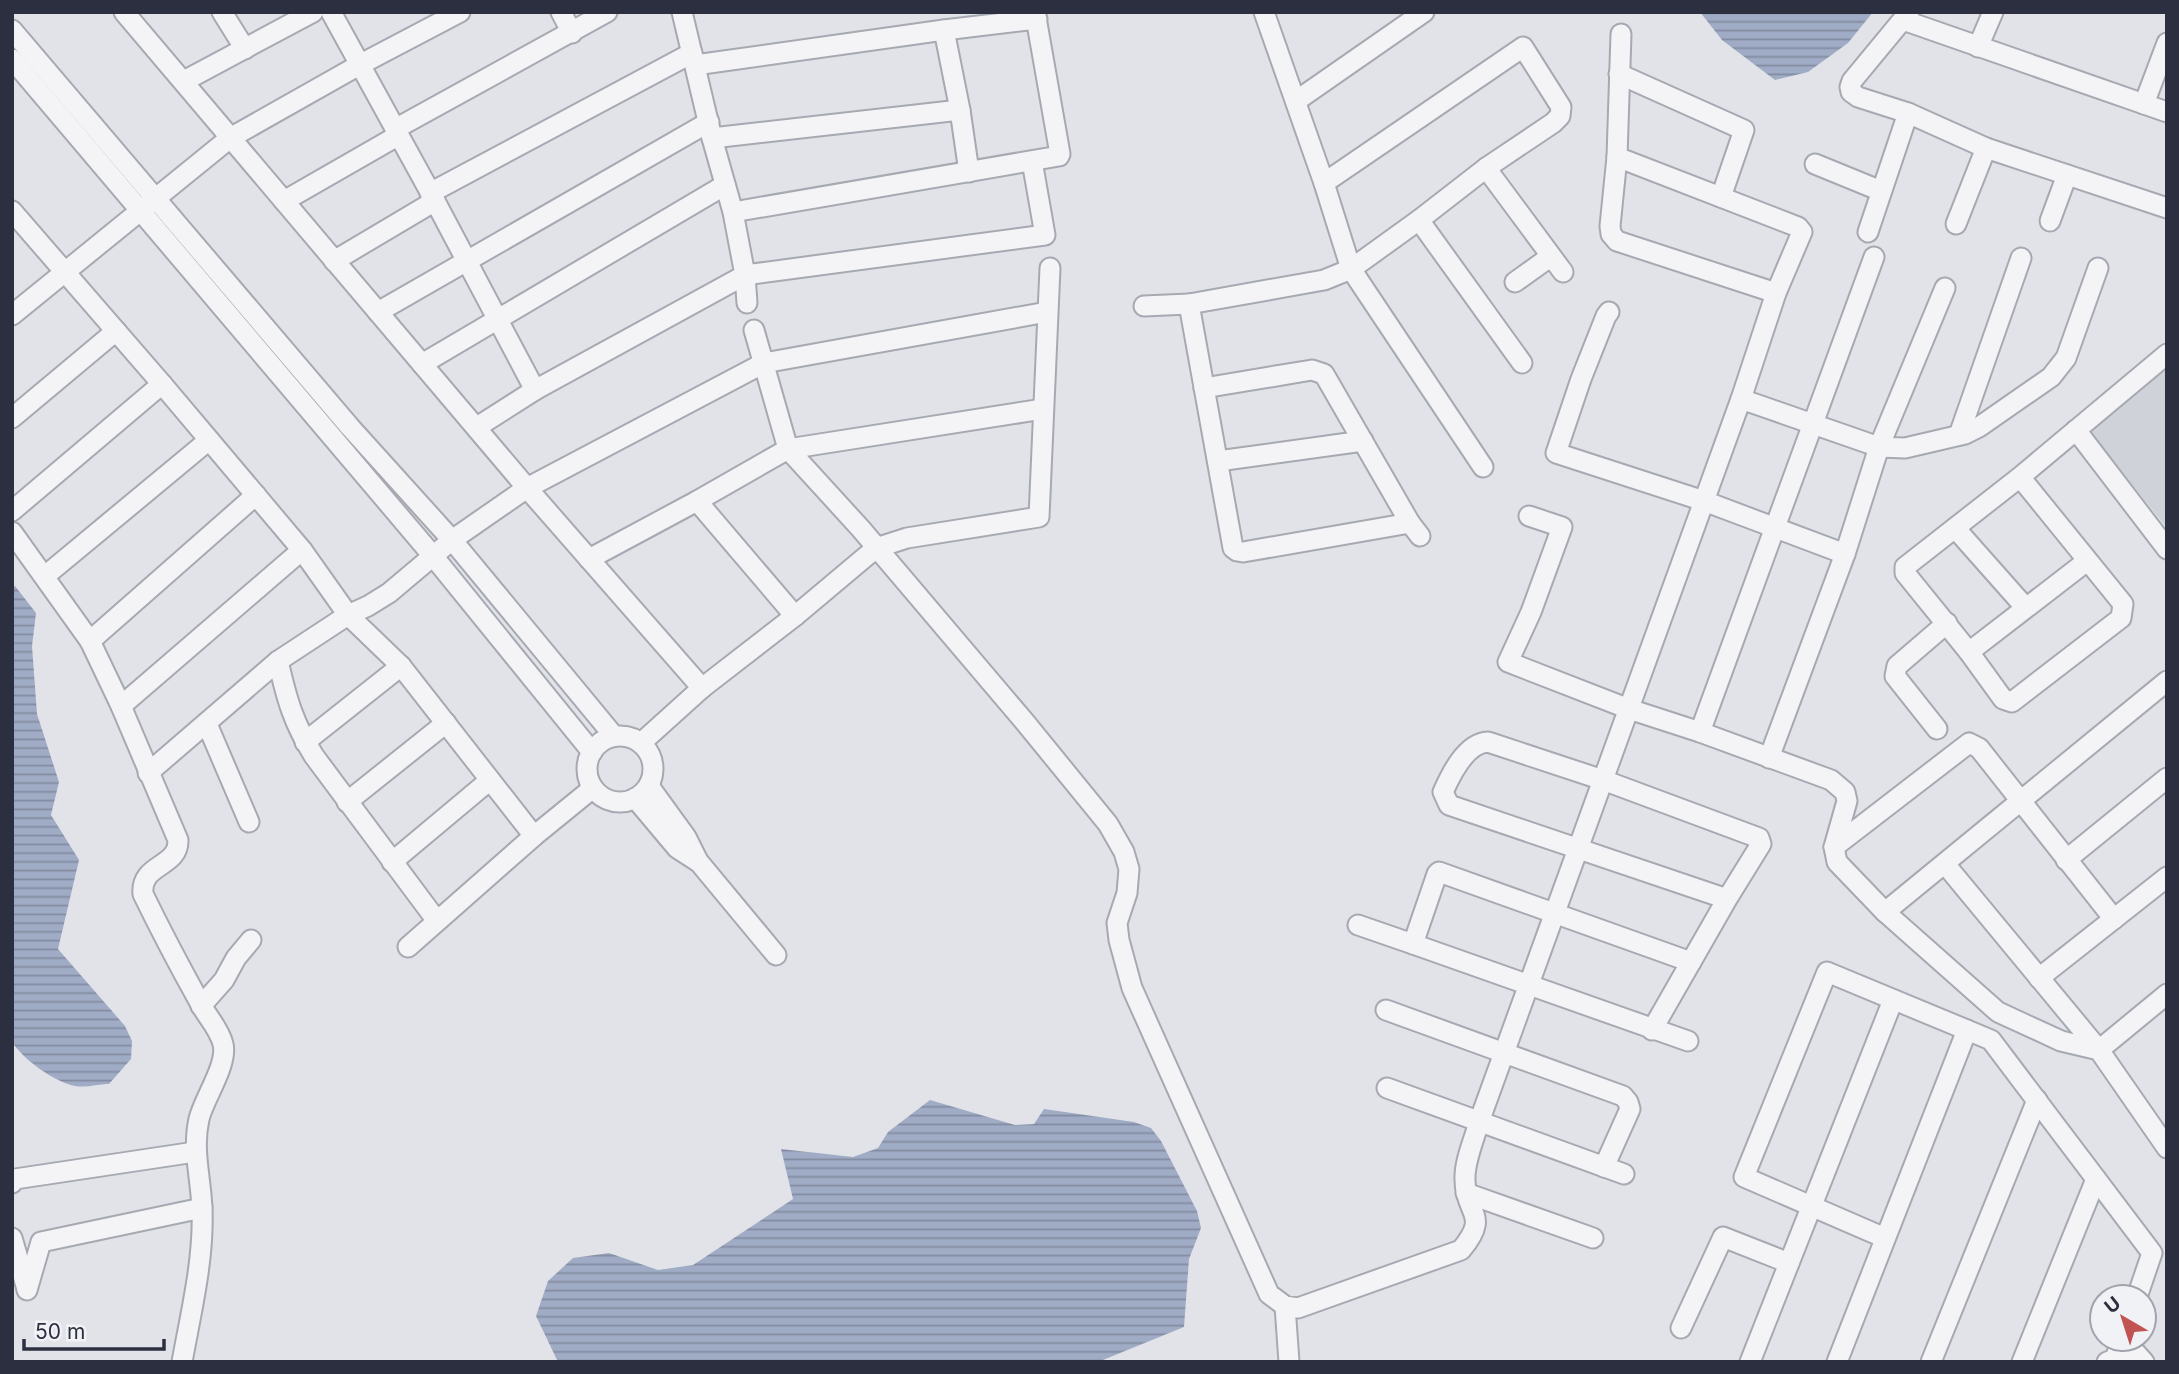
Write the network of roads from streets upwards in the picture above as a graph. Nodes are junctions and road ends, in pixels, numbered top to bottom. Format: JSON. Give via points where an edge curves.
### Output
{"nodes":[{"id":1,"x":124,"y":12,"type":"edge"},
{"id":2,"x":222,"y":12,"type":"edge"},
{"id":3,"x":313,"y":12,"type":"edge"},
{"id":4,"x":331,"y":12,"type":"edge"},
{"id":5,"x":460,"y":12,"type":"edge"},
{"id":6,"x":561,"y":12,"type":"edge"},
{"id":7,"x":607,"y":12,"type":"edge"},
{"id":8,"x":682,"y":12,"type":"edge"},
{"id":9,"x":1424,"y":12,"type":"edge"},
{"id":10,"x":1993,"y":12,"type":"edge"},
{"id":11,"x":1265,"y":13,"type":"edge"},
{"id":12,"x":1036,"y":16,"type":"edge"},
{"id":13,"x":1906,"y":16,"type":"edge"},
{"id":14,"x":12,"y":30,"type":"edge"},
{"id":15,"x":944,"y":30,"type":"junction"},
{"id":16,"x":572,"y":33,"type":"junction"},
{"id":17,"x":1621,"y":34,"type":"dead end"},
{"id":18,"x":2167,"y":43,"type":"edge"},
{"id":19,"x":1978,"y":47,"type":"junction"},
{"id":20,"x":245,"y":49,"type":"junction"},
{"id":21,"x":12,"y":59,"type":"edge"},
{"id":22,"x":694,"y":59,"type":"junction"},
{"id":23,"x":361,"y":64,"type":"junction"},
{"id":24,"x":1619,"y":74,"type":"junction"},
{"id":25,"x":184,"y":82,"type":"junction"},
{"id":26,"x":1296,"y":101,"type":"junction"},
{"id":27,"x":2144,"y":104,"type":"junction"},
{"id":28,"x":960,"y":110,"type":"junction"},
{"id":29,"x":2167,"y":112,"type":"edge"},
{"id":30,"x":1908,"y":114,"type":"junction"},
{"id":31,"x":711,"y":130,"type":"junction"},
{"id":32,"x":397,"y":132,"type":"junction"},
{"id":33,"x":230,"y":138,"type":"junction"},
{"id":34,"x":1986,"y":148,"type":"junction"},
{"id":35,"x":1617,"y":157,"type":"junction"},
{"id":36,"x":1032,"y":161,"type":"junction"},
{"id":37,"x":1815,"y":164,"type":"dead end"},
{"id":38,"x":1486,"y":168,"type":"junction"},
{"id":39,"x":969,"y":172,"type":"junction"},
{"id":40,"x":2067,"y":175,"type":"junction"},
{"id":41,"x":1324,"y":183,"type":"junction"},
{"id":42,"x":725,"y":185,"type":"junction"},
{"id":43,"x":1881,"y":191,"type":"junction"},
{"id":44,"x":433,"y":197,"type":"junction"},
{"id":45,"x":1721,"y":197,"type":"junction"},
{"id":46,"x":155,"y":198,"type":"junction"},
{"id":47,"x":284,"y":201,"type":"junction"},
{"id":48,"x":2167,"y":208,"type":"edge"},
{"id":49,"x":139,"y":210,"type":"junction"},
{"id":50,"x":733,"y":212,"type":"junction"},
{"id":51,"x":14,"y":216,"type":"edge"},
{"id":52,"x":1419,"y":220,"type":"junction"},
{"id":53,"x":2050,"y":221,"type":"dead end"},
{"id":54,"x":1956,"y":224,"type":"dead end"},
{"id":55,"x":1868,"y":232,"type":"dead end"},
{"id":56,"x":1874,"y":257,"type":"dead end"},
{"id":57,"x":2021,"y":258,"type":"dead end"},
{"id":58,"x":466,"y":260,"type":"junction"},
{"id":59,"x":334,"y":261,"type":"junction"},
{"id":60,"x":1050,"y":268,"type":"dead end"},
{"id":61,"x":2098,"y":268,"type":"dead end"},
{"id":62,"x":1351,"y":269,"type":"junction"},
{"id":63,"x":64,"y":272,"type":"junction"},
{"id":64,"x":745,"y":275,"type":"junction"},
{"id":65,"x":1515,"y":282,"type":"dead end"},
{"id":66,"x":1945,"y":288,"type":"dead end"},
{"id":67,"x":1776,"y":293,"type":"junction"},
{"id":68,"x":747,"y":303,"type":"dead end"},
{"id":69,"x":1189,"y":304,"type":"junction"},
{"id":70,"x":1144,"y":306,"type":"dead end"},
{"id":71,"x":378,"y":312,"type":"junction"},
{"id":72,"x":1047,"y":312,"type":"junction"},
{"id":73,"x":1609,"y":312,"type":"dead end"},
{"id":74,"x":12,"y":315,"type":"edge"},
{"id":75,"x":498,"y":320,"type":"junction"},
{"id":76,"x":754,"y":330,"type":"dead end"},
{"id":77,"x":116,"y":331,"type":"junction"},
{"id":78,"x":2167,"y":354,"type":"edge"},
{"id":79,"x":764,"y":363,"type":"junction"},
{"id":80,"x":1522,"y":363,"type":"dead end"},
{"id":81,"x":422,"y":365,"type":"junction"},
{"id":82,"x":162,"y":384,"type":"junction"},
{"id":83,"x":1204,"y":388,"type":"junction"},
{"id":84,"x":535,"y":390,"type":"junction"},
{"id":85,"x":1741,"y":400,"type":"junction"},
{"id":86,"x":1042,"y":410,"type":"junction"},
{"id":87,"x":12,"y":418,"type":"edge"},
{"id":88,"x":1813,"y":426,"type":"junction"},
{"id":89,"x":477,"y":427,"type":"junction"},
{"id":90,"x":2076,"y":430,"type":"junction"},
{"id":91,"x":1959,"y":435,"type":"junction"},
{"id":92,"x":209,"y":440,"type":"junction"},
{"id":93,"x":1363,"y":441,"type":"junction"},
{"id":94,"x":1879,"y":447,"type":"junction"},
{"id":95,"x":788,"y":449,"type":"junction"},
{"id":96,"x":1218,"y":461,"type":"junction"},
{"id":97,"x":1483,"y":467,"type":"dead end"},
{"id":98,"x":2020,"y":477,"type":"junction"},
{"id":99,"x":527,"y":488,"type":"junction"},
{"id":100,"x":256,"y":495,"type":"junction"},
{"id":101,"x":697,"y":501,"type":"junction"},
{"id":102,"x":1704,"y":501,"type":"junction"},
{"id":103,"x":12,"y":511,"type":"edge"},
{"id":104,"x":1529,"y":516,"type":"dead end"},
{"id":105,"x":1774,"y":527,"type":"junction"},
{"id":106,"x":1955,"y":528,"type":"junction"},
{"id":107,"x":12,"y":532,"type":"edge"},
{"id":108,"x":452,"y":540,"type":"junction"},
{"id":109,"x":876,"y":548,"type":"junction"},
{"id":110,"x":2167,"y":549,"type":"edge"},
{"id":111,"x":302,"y":550,"type":"junction"},
{"id":112,"x":1845,"y":554,"type":"junction"},
{"id":113,"x":433,"y":556,"type":"junction"},
{"id":114,"x":589,"y":559,"type":"junction"},
{"id":115,"x":2087,"y":561,"type":"junction"},
{"id":116,"x":45,"y":576,"type":"junction"},
{"id":117,"x":2025,"y":607,"type":"junction"},
{"id":118,"x":348,"y":615,"type":"junction"},
{"id":119,"x":796,"y":616,"type":"junction"},
{"id":120,"x":1947,"y":623,"type":"junction"},
{"id":121,"x":90,"y":641,"type":"junction"},
{"id":122,"x":1969,"y":652,"type":"junction"},
{"id":123,"x":278,"y":661,"type":"junction"},
{"id":124,"x":401,"y":666,"type":"junction"},
{"id":125,"x":2167,"y":681,"type":"edge"},
{"id":126,"x":702,"y":688,"type":"junction"},
{"id":127,"x":121,"y":706,"type":"junction"},
{"id":128,"x":1629,"y":709,"type":"junction"},
{"id":129,"x":446,"y":723,"type":"junction"},
{"id":130,"x":207,"y":724,"type":"junction"},
{"id":131,"x":1937,"y":729,"type":"dead end"},
{"id":132,"x":1700,"y":732,"type":"junction"},
{"id":133,"x":614,"y":736,"type":"junction"},
{"id":134,"x":305,"y":743,"type":"junction"},
{"id":135,"x":641,"y":743,"type":"junction"},
{"id":136,"x":592,"y":752,"type":"junction"},
{"id":137,"x":1769,"y":758,"type":"junction"},
{"id":138,"x":148,"y":772,"type":"junction"},
{"id":139,"x":2167,"y":778,"type":"edge"},
{"id":140,"x":490,"y":780,"type":"junction"},
{"id":141,"x":1603,"y":780,"type":"junction"},
{"id":142,"x":593,"y":788,"type":"junction"},
{"id":143,"x":642,"y":792,"type":"junction"},
{"id":144,"x":347,"y":802,"type":"junction"},
{"id":145,"x":2021,"y":802,"type":"junction"},
{"id":146,"x":249,"y":822,"type":"dead end"},
{"id":147,"x":534,"y":836,"type":"junction"},
{"id":148,"x":1834,"y":847,"type":"junction"},
{"id":149,"x":1578,"y":849,"type":"junction"},
{"id":150,"x":2066,"y":860,"type":"junction"},
{"id":151,"x":392,"y":862,"type":"junction"},
{"id":152,"x":1945,"y":864,"type":"junction"},
{"id":153,"x":2167,"y":877,"type":"edge"},
{"id":154,"x":1727,"y":898,"type":"junction"},
{"id":155,"x":1885,"y":912,"type":"junction"},
{"id":156,"x":1554,"y":913,"type":"junction"},
{"id":157,"x":2114,"y":919,"type":"junction"},
{"id":158,"x":437,"y":921,"type":"junction"},
{"id":159,"x":1358,"y":925,"type":"dead end"},
{"id":160,"x":251,"y":940,"type":"dead end"},
{"id":161,"x":1413,"y":944,"type":"junction"},
{"id":162,"x":408,"y":947,"type":"dead end"},
{"id":163,"x":776,"y":955,"type":"dead end"},
{"id":164,"x":1690,"y":962,"type":"junction"},
{"id":165,"x":2039,"y":978,"type":"junction"},
{"id":166,"x":1528,"y":985,"type":"junction"},
{"id":167,"x":2167,"y":994,"type":"edge"},
{"id":168,"x":1894,"y":1000,"type":"junction"},
{"id":169,"x":201,"y":1006,"type":"junction"},
{"id":170,"x":1386,"y":1010,"type":"dead end"},
{"id":171,"x":1652,"y":1030,"type":"junction"},
{"id":172,"x":1967,"y":1030,"type":"junction"},
{"id":173,"x":1688,"y":1041,"type":"dead end"},
{"id":174,"x":2099,"y":1050,"type":"junction"},
{"id":175,"x":1504,"y":1054,"type":"junction"},
{"id":176,"x":1387,"y":1088,"type":"dead end"},
{"id":177,"x":2037,"y":1100,"type":"junction"},
{"id":178,"x":1479,"y":1122,"type":"junction"},
{"id":179,"x":2161,"y":1125,"type":"edge"},
{"id":180,"x":2167,"y":1148,"type":"edge"},
{"id":181,"x":195,"y":1152,"type":"junction"},
{"id":182,"x":1604,"y":1167,"type":"junction"},
{"id":183,"x":1624,"y":1174,"type":"dead end"},
{"id":184,"x":2096,"y":1179,"type":"junction"},
{"id":185,"x":12,"y":1183,"type":"edge"},
{"id":186,"x":1466,"y":1193,"type":"junction"},
{"id":187,"x":1812,"y":1206,"type":"junction"},
{"id":188,"x":202,"y":1208,"type":"junction"},
{"id":189,"x":12,"y":1238,"type":"edge"},
{"id":190,"x":1593,"y":1238,"type":"dead end"},
{"id":191,"x":1885,"y":1238,"type":"junction"},
{"id":192,"x":1789,"y":1264,"type":"junction"},
{"id":193,"x":2142,"y":1283,"type":"edge"},
{"id":194,"x":1285,"y":1306,"type":"junction"},
{"id":195,"x":1681,"y":1328,"type":"dead end"},
{"id":196,"x":2111,"y":1360,"type":"edge"},
{"id":197,"x":182,"y":1362,"type":"edge"},
{"id":198,"x":1289,"y":1362,"type":"edge"},
{"id":199,"x":1750,"y":1362,"type":"edge"},
{"id":200,"x":1837,"y":1362,"type":"edge"},
{"id":201,"x":1931,"y":1362,"type":"edge"},
{"id":202,"x":2022,"y":1362,"type":"edge"},
{"id":203,"x":2144,"y":1362,"type":"edge"}],
"edges":[{"from":1,"to":25,"type":"street"},
{"from":2,"to":20,"type":"street"},
{"from":3,"to":20,"type":"street"},
{"from":4,"to":23,"type":"street"},
{"from":5,"to":23,"type":"street"},
{"from":6,"to":16,"type":"street"},
{"from":7,"to":16,"type":"street"},
{"from":8,"to":22,"type":"street"},
{"from":9,"to":26,"type":"street"},
{"from":10,"to":19,"type":"street"},
{"from":11,"to":26,"type":"street"},
{"from":12,"to":15,"type":"street"},
{"from":12,"to":36,"type":"street","via":[[1060,154]]},
{"from":13,"to":19,"type":"street"},
{"from":13,"to":30,"type":"street","via":[[1850,87],[1857,97]]},
{"from":14,"to":46,"type":"street"},
{"from":15,"to":22,"type":"street"},
{"from":15,"to":28,"type":"street"},
{"from":16,"to":32,"type":"street"},
{"from":17,"to":24,"type":"street"},
{"from":18,"to":27,"type":"street"},
{"from":19,"to":27,"type":"street"},
{"from":20,"to":25,"type":"street"},
{"from":21,"to":49,"type":"street"},
{"from":22,"to":31,"type":"street"},
{"from":22,"to":44,"type":"street"},
{"from":23,"to":32,"type":"street"},
{"from":23,"to":33,"type":"street"},
{"from":24,"to":35,"type":"street"},
{"from":24,"to":45,"type":"street","via":[[1744,130]]},
{"from":25,"to":33,"type":"street"},
{"from":26,"to":41,"type":"street"},
{"from":27,"to":29,"type":"street"},
{"from":28,"to":31,"type":"street"},
{"from":28,"to":39,"type":"street"},
{"from":30,"to":34,"type":"street"},
{"from":30,"to":43,"type":"street"},
{"from":31,"to":42,"type":"street"},
{"from":31,"to":58,"type":"street"},
{"from":32,"to":44,"type":"street"},
{"from":32,"to":47,"type":"street"},
{"from":33,"to":46,"type":"street"},
{"from":33,"to":47,"type":"street"},
{"from":34,"to":40,"type":"street"},
{"from":34,"to":54,"type":"street"},
{"from":35,"to":45,"type":"street"},
{"from":35,"to":67,"type":"street","via":[[1610,226],[1617,241]]},
{"from":36,"to":39,"type":"street"},
{"from":36,"to":64,"type":"street","via":[[1045,235]]},
{"from":37,"to":43,"type":"street"},
{"from":38,"to":41,"type":"street","via":[[1560,116],[1561,107],[1522,47]]},
{"from":38,"to":52,"type":"street"},
{"from":38,"to":65,"type":"street","via":[[1557,264]]},
{"from":39,"to":50,"type":"street"},
{"from":40,"to":48,"type":"street"},
{"from":40,"to":53,"type":"street"},
{"from":41,"to":62,"type":"street"},
{"from":42,"to":50,"type":"street"},
{"from":42,"to":75,"type":"street"},
{"from":43,"to":55,"type":"street"},
{"from":44,"to":58,"type":"street"},
{"from":44,"to":59,"type":"street"},
{"from":45,"to":67,"type":"street","via":[[1802,232]]},
{"from":46,"to":49,"type":"street"},
{"from":46,"to":108,"type":"street"},
{"from":47,"to":59,"type":"street"},
{"from":49,"to":63,"type":"street"},
{"from":49,"to":113,"type":"street"},
{"from":50,"to":64,"type":"street"},
{"from":51,"to":63,"type":"street"},
{"from":52,"to":62,"type":"street"},
{"from":52,"to":80,"type":"street"},
{"from":56,"to":88,"type":"street"},
{"from":57,"to":91,"type":"street"},
{"from":58,"to":71,"type":"street"},
{"from":58,"to":75,"type":"street"},
{"from":59,"to":71,"type":"street"},
{"from":60,"to":72,"type":"street"},
{"from":61,"to":91,"type":"street","via":[[2060,367],[1979,427]]},
{"from":62,"to":69,"type":"street","via":[[1324,280]]},
{"from":62,"to":97,"type":"street"},
{"from":63,"to":74,"type":"street"},
{"from":63,"to":77,"type":"street"},
{"from":64,"to":68,"type":"street"},
{"from":64,"to":84,"type":"street"},
{"from":66,"to":94,"type":"street"},
{"from":67,"to":85,"type":"street"},
{"from":69,"to":70,"type":"street"},
{"from":69,"to":83,"type":"street"},
{"from":71,"to":81,"type":"street"},
{"from":72,"to":79,"type":"street"},
{"from":72,"to":86,"type":"street"},
{"from":73,"to":102,"type":"street","via":[[1556,453]]},
{"from":75,"to":81,"type":"street"},
{"from":75,"to":84,"type":"street"},
{"from":76,"to":79,"type":"street"},
{"from":77,"to":82,"type":"street"},
{"from":77,"to":87,"type":"street"},
{"from":78,"to":90,"type":"street"},
{"from":79,"to":95,"type":"street"},
{"from":79,"to":99,"type":"street"},
{"from":81,"to":89,"type":"street"},
{"from":82,"to":92,"type":"street"},
{"from":82,"to":103,"type":"street"},
{"from":83,"to":93,"type":"street","via":[[1320,371]]},
{"from":83,"to":96,"type":"street"},
{"from":84,"to":89,"type":"street"},
{"from":85,"to":88,"type":"street"},
{"from":85,"to":102,"type":"street"},
{"from":86,"to":95,"type":"street"},
{"from":86,"to":109,"type":"street","via":[[1039,517],[908,537]]},
{"from":88,"to":94,"type":"street"},
{"from":88,"to":105,"type":"street"},
{"from":89,"to":99,"type":"street"},
{"from":90,"to":98,"type":"street"},
{"from":90,"to":110,"type":"street"},
{"from":91,"to":94,"type":"street","via":[[1905,448]]},
{"from":92,"to":100,"type":"street"},
{"from":92,"to":116,"type":"street"},
{"from":93,"to":96,"type":"street"},
{"from":93,"to":96,"type":"street","via":[[1415,530],[1237,551]]},
{"from":94,"to":112,"type":"street"},
{"from":95,"to":101,"type":"street"},
{"from":95,"to":109,"type":"street"},
{"from":98,"to":106,"type":"street"},
{"from":98,"to":115,"type":"street"},
{"from":99,"to":108,"type":"street"},
{"from":99,"to":114,"type":"street"},
{"from":100,"to":111,"type":"street"},
{"from":100,"to":121,"type":"street"},
{"from":101,"to":114,"type":"street"},
{"from":101,"to":119,"type":"street"},
{"from":102,"to":105,"type":"street"},
{"from":102,"to":128,"type":"street"},
{"from":104,"to":128,"type":"street","via":[[1562,527],[1508,662]]},
{"from":105,"to":112,"type":"street"},
{"from":105,"to":132,"type":"street"},
{"from":106,"to":117,"type":"street"},
{"from":106,"to":120,"type":"street","via":[[1905,567],[1905,573]]},
{"from":107,"to":116,"type":"street"},
{"from":108,"to":113,"type":"street"},
{"from":108,"to":133,"type":"street"},
{"from":109,"to":119,"type":"street"},
{"from":109,"to":194,"type":"street","via":[[1024,721],[1108,824],[1124,852],[1129,869],[1117,923],[1132,988],[1269,1294]]},
{"from":111,"to":118,"type":"street"},
{"from":111,"to":127,"type":"street"},
{"from":112,"to":137,"type":"street"},
{"from":113,"to":118,"type":"street","via":[[389,593]]},
{"from":113,"to":136,"type":"street"},
{"from":114,"to":126,"type":"street"},
{"from":115,"to":117,"type":"street"},
{"from":115,"to":122,"type":"street","via":[[2123,604],[2122,618],[2012,702],[2003,699]]},
{"from":116,"to":121,"type":"street"},
{"from":117,"to":122,"type":"street"},
{"from":118,"to":123,"type":"street"},
{"from":118,"to":124,"type":"street"},
{"from":119,"to":126,"type":"street"},
{"from":120,"to":122,"type":"street"},
{"from":120,"to":131,"type":"street","via":[[1897,666],[1895,676]]},
{"from":121,"to":127,"type":"street"},
{"from":123,"to":130,"type":"street"},
{"from":123,"to":134,"type":"street","via":[[290,710]]},
{"from":124,"to":129,"type":"street"},
{"from":124,"to":134,"type":"street"},
{"from":125,"to":145,"type":"street"},
{"from":126,"to":135,"type":"street"},
{"from":127,"to":138,"type":"street"},
{"from":128,"to":132,"type":"street"},
{"from":128,"to":141,"type":"street"},
{"from":129,"to":140,"type":"street"},
{"from":129,"to":144,"type":"street"},
{"from":130,"to":138,"type":"street"},
{"from":130,"to":146,"type":"street"},
{"from":132,"to":137,"type":"street"},
{"from":133,"to":135,"type":"street"},
{"from":133,"to":136,"type":"street"},
{"from":134,"to":144,"type":"street"},
{"from":135,"to":143,"type":"street","via":[[653,768]]},
{"from":136,"to":142,"type":"street","via":[[587,770]]},
{"from":137,"to":148,"type":"street","via":[[1831,780],[1845,792],[1847,801]]},
{"from":138,"to":169,"type":"street","via":[[178,849],[146,876],[143,894]]},
{"from":139,"to":150,"type":"street"},
{"from":140,"to":147,"type":"street"},
{"from":140,"to":151,"type":"street"},
{"from":141,"to":149,"type":"street"},
{"from":141,"to":149,"type":"street","via":[[1488,742],[1470,749],[1443,792],[1449,804]]},
{"from":141,"to":154,"type":"street","via":[[1759,838],[1761,844]]},
{"from":142,"to":143,"type":"street","via":[[617,802]]},
{"from":142,"to":147,"type":"street"},
{"from":143,"to":163,"type":"street","via":[[687,837],[698,861]]},
{"from":144,"to":151,"type":"street"},
{"from":145,"to":148,"type":"street","via":[[1979,748],[1969,743]]},
{"from":145,"to":150,"type":"street"},
{"from":145,"to":152,"type":"street"},
{"from":147,"to":158,"type":"street"},
{"from":148,"to":155,"type":"street","via":[[1838,862]]},
{"from":149,"to":154,"type":"street"},
{"from":149,"to":156,"type":"street"},
{"from":150,"to":157,"type":"street"},
{"from":151,"to":158,"type":"street"},
{"from":152,"to":155,"type":"street"},
{"from":152,"to":165,"type":"street"},
{"from":153,"to":157,"type":"street"},
{"from":154,"to":164,"type":"street"},
{"from":155,"to":174,"type":"street","via":[[1998,1012],[2061,1041]]},
{"from":156,"to":161,"type":"street","via":[[1439,872]]},
{"from":156,"to":164,"type":"street"},
{"from":156,"to":166,"type":"street"},
{"from":157,"to":165,"type":"street"},
{"from":158,"to":162,"type":"street"},
{"from":159,"to":161,"type":"street"},
{"from":160,"to":169,"type":"street"},
{"from":161,"to":166,"type":"street"},
{"from":164,"to":171,"type":"street"},
{"from":165,"to":174,"type":"street"},
{"from":166,"to":171,"type":"street"},
{"from":166,"to":175,"type":"street"},
{"from":167,"to":174,"type":"street"},
{"from":168,"to":172,"type":"street"},
{"from":168,"to":187,"type":"street"},
{"from":168,"to":187,"type":"street","via":[[1827,972],[1744,1177]]},
{"from":169,"to":181,"type":"street","via":[[224,1048],[200,1115]]},
{"from":170,"to":175,"type":"street"},
{"from":171,"to":173,"type":"street"},
{"from":172,"to":177,"type":"street","via":[[1991,1040]]},
{"from":172,"to":191,"type":"street"},
{"from":174,"to":179,"type":"street"},
{"from":175,"to":178,"type":"street"},
{"from":175,"to":182,"type":"street","via":[[1623,1096],[1630,1110]]},
{"from":176,"to":178,"type":"street"},
{"from":177,"to":184,"type":"street"},
{"from":177,"to":201,"type":"street"},
{"from":178,"to":182,"type":"street"},
{"from":178,"to":186,"type":"street","via":[[1464,1178]]},
{"from":179,"to":180,"type":"street"},
{"from":181,"to":185,"type":"street"},
{"from":181,"to":188,"type":"street"},
{"from":182,"to":183,"type":"street"},
{"from":184,"to":193,"type":"street","via":[[2152,1253]]},
{"from":184,"to":202,"type":"street"},
{"from":186,"to":190,"type":"street"},
{"from":186,"to":194,"type":"street","via":[[1476,1228],[1461,1250],[1298,1308]]},
{"from":187,"to":191,"type":"street"},
{"from":187,"to":192,"type":"street"},
{"from":188,"to":189,"type":"street","via":[[41,1242],[27,1290]]},
{"from":188,"to":197,"type":"street","via":[[200,1255]]},
{"from":191,"to":200,"type":"street"},
{"from":192,"to":195,"type":"street","via":[[1723,1237]]},
{"from":192,"to":199,"type":"street"},
{"from":194,"to":198,"type":"street"},
{"from":196,"to":203,"type":"street","via":[[2135,1352]]}]}
